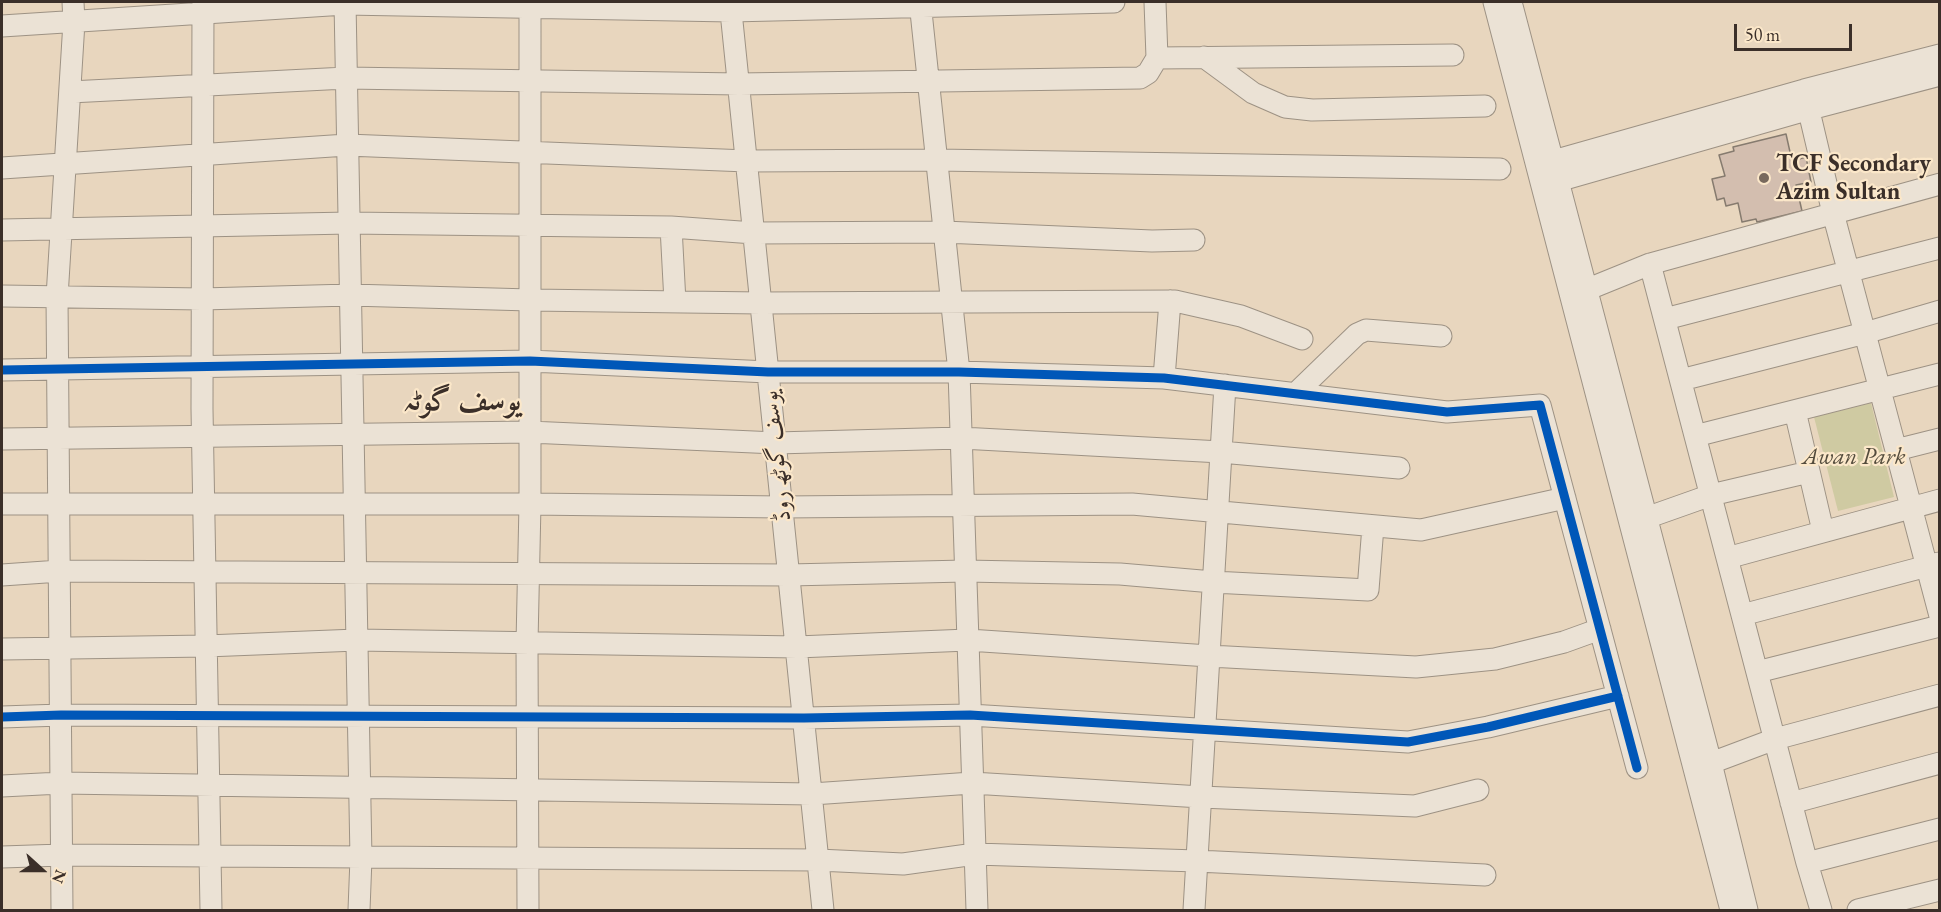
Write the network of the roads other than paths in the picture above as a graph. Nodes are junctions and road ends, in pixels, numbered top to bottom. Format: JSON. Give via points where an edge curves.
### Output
{"nodes":[{"id":1,"x":1114,"y":2,"type":"edge"},
{"id":2,"x":1155,"y":2,"type":"edge"},
{"id":3,"x":1494,"y":2,"type":"edge"},
{"id":4,"x":1511,"y":2,"type":"edge"},
{"id":5,"x":345,"y":3,"type":"edge"},
{"id":6,"x":920,"y":3,"type":"edge"},
{"id":7,"x":530,"y":4,"type":"edge"},
{"id":8,"x":731,"y":6,"type":"edge"},
{"id":9,"x":203,"y":8,"type":"edge"},
{"id":10,"x":73,"y":11,"type":"edge"},
{"id":11,"x":2,"y":27,"type":"edge"},
{"id":12,"x":1453,"y":55,"type":"dead end"},
{"id":13,"x":1940,"y":55,"type":"edge"},
{"id":14,"x":1204,"y":57,"type":"junction"},
{"id":15,"x":1157,"y":58,"type":"junction"},
{"id":16,"x":1940,"y":75,"type":"edge"},
{"id":17,"x":346,"y":78,"type":"junction"},
{"id":18,"x":530,"y":80,"type":"junction"},
{"id":19,"x":928,"y":80,"type":"junction"},
{"id":20,"x":739,"y":84,"type":"junction"},
{"id":21,"x":204,"y":86,"type":"junction"},
{"id":22,"x":70,"y":92,"type":"junction"},
{"id":23,"x":1807,"y":99,"type":"junction"},
{"id":24,"x":1485,"y":106,"type":"dead end"},
{"id":25,"x":347,"y":145,"type":"junction"},
{"id":26,"x":530,"y":151,"type":"junction"},
{"id":27,"x":204,"y":155,"type":"junction"},
{"id":28,"x":937,"y":160,"type":"junction"},
{"id":29,"x":747,"y":161,"type":"junction"},
{"id":30,"x":65,"y":164,"type":"junction"},
{"id":31,"x":2,"y":168,"type":"edge"},
{"id":32,"x":1500,"y":169,"type":"dead end"},
{"id":33,"x":1548,"y":176,"type":"junction"},
{"id":34,"x":1940,"y":184,"type":"edge"},
{"id":35,"x":1833,"y":213,"type":"junction"},
{"id":36,"x":349,"y":223,"type":"junction"},
{"id":37,"x":203,"y":226,"type":"junction"},
{"id":38,"x":531,"y":226,"type":"junction"},
{"id":39,"x":671,"y":227,"type":"junction"},
{"id":40,"x":61,"y":229,"type":"junction"},
{"id":41,"x":2,"y":230,"type":"edge"},
{"id":42,"x":944,"y":232,"type":"junction"},
{"id":43,"x":754,"y":233,"type":"junction"},
{"id":44,"x":1194,"y":240,"type":"dead end"},
{"id":45,"x":1940,"y":248,"type":"edge"},
{"id":46,"x":1650,"y":264,"type":"junction"},
{"id":47,"x":1848,"y":271,"type":"junction"},
{"id":48,"x":1586,"y":290,"type":"junction"},
{"id":49,"x":350,"y":295,"type":"junction"},
{"id":50,"x":2,"y":296,"type":"edge"},
{"id":51,"x":57,"y":297,"type":"junction"},
{"id":52,"x":202,"y":299,"type":"junction"},
{"id":53,"x":530,"y":300,"type":"junction"},
{"id":54,"x":1170,"y":301,"type":"junction"},
{"id":55,"x":675,"y":302,"type":"junction"},
{"id":56,"x":952,"y":302,"type":"junction"},
{"id":57,"x":761,"y":303,"type":"junction"},
{"id":58,"x":1940,"y":311,"type":"edge"},
{"id":59,"x":1665,"y":319,"type":"junction"},
{"id":60,"x":1865,"y":333,"type":"junction"},
{"id":61,"x":1441,"y":336,"type":"dead end"},
{"id":62,"x":1302,"y":339,"type":"dead end"},
{"id":63,"x":530,"y":361,"type":"junction"},
{"id":64,"x":352,"y":365,"type":"junction"},
{"id":65,"x":202,"y":368,"type":"junction"},
{"id":66,"x":2,"y":370,"type":"edge"},
{"id":67,"x":58,"y":370,"type":"junction"},
{"id":68,"x":768,"y":372,"type":"junction"},
{"id":69,"x":959,"y":372,"type":"junction"},
{"id":70,"x":1940,"y":374,"type":"edge"},
{"id":71,"x":1164,"y":378,"type":"junction"},
{"id":72,"x":1680,"y":380,"type":"junction"},
{"id":73,"x":1225,"y":385,"type":"junction"},
{"id":74,"x":1880,"y":390,"type":"junction"},
{"id":75,"x":1296,"y":394,"type":"junction"},
{"id":76,"x":1795,"y":411,"type":"junction"},
{"id":77,"x":529,"y":432,"type":"junction"},
{"id":78,"x":353,"y":435,"type":"junction"},
{"id":79,"x":1695,"y":436,"type":"junction"},
{"id":80,"x":203,"y":437,"type":"junction"},
{"id":81,"x":961,"y":438,"type":"junction"},
{"id":82,"x":2,"y":439,"type":"edge"},
{"id":83,"x":58,"y":439,"type":"junction"},
{"id":84,"x":1940,"y":439,"type":"edge"},
{"id":85,"x":776,"y":443,"type":"junction"},
{"id":86,"x":1896,"y":450,"type":"junction"},
{"id":87,"x":1221,"y":452,"type":"junction"},
{"id":88,"x":1399,"y":468,"type":"dead end"},
{"id":89,"x":1809,"y":472,"type":"junction"},
{"id":90,"x":1711,"y":495,"type":"junction"},
{"id":91,"x":1565,"y":498,"type":"junction"},
{"id":92,"x":1940,"y":500,"type":"edge"},
{"id":93,"x":59,"y":502,"type":"junction"},
{"id":94,"x":204,"y":503,"type":"junction"},
{"id":95,"x":2,"y":504,"type":"edge"},
{"id":96,"x":354,"y":504,"type":"junction"},
{"id":97,"x":530,"y":504,"type":"junction"},
{"id":98,"x":963,"y":506,"type":"junction"},
{"id":99,"x":782,"y":507,"type":"junction"},
{"id":100,"x":1911,"y":508,"type":"junction"},
{"id":101,"x":1217,"y":512,"type":"junction"},
{"id":102,"x":1646,"y":518,"type":"junction"},
{"id":103,"x":1373,"y":526,"type":"junction"},
{"id":104,"x":1823,"y":531,"type":"junction"},
{"id":105,"x":1727,"y":558,"type":"junction"},
{"id":106,"x":1933,"y":565,"type":"edge"},
{"id":107,"x":965,"y":571,"type":"junction"},
{"id":108,"x":60,"y":572,"type":"junction"},
{"id":109,"x":205,"y":572,"type":"junction"},
{"id":110,"x":356,"y":573,"type":"junction"},
{"id":111,"x":527,"y":573,"type":"junction"},
{"id":112,"x":2,"y":574,"type":"edge"},
{"id":113,"x":789,"y":575,"type":"junction"},
{"id":114,"x":1213,"y":582,"type":"junction"},
{"id":115,"x":1742,"y":615,"type":"junction"},
{"id":116,"x":1940,"y":616,"type":"edge"},
{"id":117,"x":1940,"y":626,"type":"edge"},
{"id":118,"x":1600,"y":629,"type":"junction"},
{"id":119,"x":357,"y":640,"type":"junction"},
{"id":120,"x":968,"y":640,"type":"junction"},
{"id":121,"x":527,"y":643,"type":"junction"},
{"id":122,"x":206,"y":646,"type":"junction"},
{"id":123,"x":60,"y":647,"type":"junction"},
{"id":124,"x":796,"y":647,"type":"junction"},
{"id":125,"x":2,"y":649,"type":"edge"},
{"id":126,"x":1209,"y":656,"type":"junction"},
{"id":127,"x":1757,"y":672,"type":"junction"},
{"id":128,"x":1940,"y":695,"type":"edge"},
{"id":129,"x":1618,"y":696,"type":"junction"},
{"id":130,"x":61,"y":715,"type":"junction"},
{"id":131,"x":970,"y":715,"type":"junction"},
{"id":132,"x":207,"y":716,"type":"junction"},
{"id":133,"x":2,"y":717,"type":"edge"},
{"id":134,"x":358,"y":717,"type":"junction"},
{"id":135,"x":527,"y":717,"type":"junction"},
{"id":136,"x":804,"y":718,"type":"junction"},
{"id":137,"x":1205,"y":730,"type":"junction"},
{"id":138,"x":1774,"y":739,"type":"junction"},
{"id":139,"x":1711,"y":763,"type":"junction"},
{"id":140,"x":1940,"y":763,"type":"edge"},
{"id":141,"x":1637,"y":768,"type":"dead end"},
{"id":142,"x":61,"y":783,"type":"junction"},
{"id":143,"x":972,"y":783,"type":"junction"},
{"id":144,"x":209,"y":785,"type":"junction"},
{"id":145,"x":2,"y":786,"type":"edge"},
{"id":146,"x":360,"y":788,"type":"junction"},
{"id":147,"x":1478,"y":790,"type":"dead end"},
{"id":148,"x":528,"y":791,"type":"junction"},
{"id":149,"x":812,"y":794,"type":"junction"},
{"id":150,"x":1201,"y":797,"type":"junction"},
{"id":151,"x":1791,"y":803,"type":"junction"},
{"id":152,"x":1940,"y":829,"type":"edge"},
{"id":153,"x":975,"y":854,"type":"junction"},
{"id":154,"x":62,"y":855,"type":"junction"},
{"id":155,"x":210,"y":856,"type":"junction"},
{"id":156,"x":2,"y":857,"type":"edge"},
{"id":157,"x":361,"y":858,"type":"junction"},
{"id":158,"x":528,"y":859,"type":"junction"},
{"id":159,"x":818,"y":860,"type":"junction"},
{"id":160,"x":1197,"y":861,"type":"junction"},
{"id":161,"x":1807,"y":863,"type":"junction"},
{"id":162,"x":1485,"y":875,"type":"dead end"},
{"id":163,"x":1940,"y":890,"type":"edge"},
{"id":164,"x":62,"y":910,"type":"edge"},
{"id":165,"x":212,"y":910,"type":"edge"},
{"id":166,"x":359,"y":910,"type":"edge"},
{"id":167,"x":528,"y":910,"type":"edge"},
{"id":168,"x":824,"y":910,"type":"edge"},
{"id":169,"x":977,"y":910,"type":"edge"},
{"id":170,"x":1194,"y":910,"type":"edge"},
{"id":171,"x":1731,"y":910,"type":"edge"},
{"id":172,"x":1747,"y":910,"type":"edge"},
{"id":173,"x":1821,"y":910,"type":"edge"},
{"id":174,"x":1858,"y":910,"type":"edge"}],
"edges":[{"from":1,"to":6,"type":"street"},
{"from":2,"to":15,"type":"street"},
{"from":3,"to":33,"type":"street"},
{"from":4,"to":33,"type":"street"},
{"from":5,"to":7,"type":"street"},
{"from":5,"to":9,"type":"street"},
{"from":5,"to":17,"type":"street"},
{"from":6,"to":8,"type":"street"},
{"from":6,"to":19,"type":"street"},
{"from":7,"to":8,"type":"street"},
{"from":7,"to":18,"type":"street"},
{"from":8,"to":20,"type":"street","name":"یوسف گوٹھ روڈ"},
{"from":9,"to":10,"type":"street"},
{"from":9,"to":21,"type":"street"},
{"from":10,"to":11,"type":"street"},
{"from":10,"to":22,"type":"street"},
{"from":12,"to":14,"type":"street"},
{"from":13,"to":23,"type":"street"},
{"from":14,"to":15,"type":"street"},
{"from":14,"to":24,"type":"street","via":[[1253,93],[1285,107],[1312,110]]},
{"from":15,"to":19,"type":"street","via":[[1140,78]]},
{"from":16,"to":23,"type":"street"},
{"from":17,"to":18,"type":"street"},
{"from":17,"to":21,"type":"street"},
{"from":17,"to":25,"type":"street"},
{"from":18,"to":20,"type":"street"},
{"from":18,"to":26,"type":"street"},
{"from":19,"to":20,"type":"street"},
{"from":19,"to":28,"type":"street"},
{"from":20,"to":29,"type":"street","name":"یوسف گوٹھ روڈ"},
{"from":21,"to":22,"type":"street"},
{"from":21,"to":27,"type":"street"},
{"from":22,"to":30,"type":"street"},
{"from":23,"to":33,"type":"street"},
{"from":23,"to":35,"type":"street"},
{"from":25,"to":26,"type":"street"},
{"from":25,"to":27,"type":"street"},
{"from":25,"to":36,"type":"street"},
{"from":26,"to":29,"type":"street"},
{"from":26,"to":38,"type":"street"},
{"from":27,"to":30,"type":"street"},
{"from":27,"to":37,"type":"street"},
{"from":28,"to":29,"type":"street"},
{"from":28,"to":32,"type":"street"},
{"from":28,"to":42,"type":"street"},
{"from":29,"to":43,"type":"street","name":"یوسف گوٹھ روڈ"},
{"from":30,"to":31,"type":"street"},
{"from":30,"to":40,"type":"street"},
{"from":33,"to":48,"type":"street"},
{"from":33,"to":171,"type":"street"},
{"from":34,"to":35,"type":"street"},
{"from":35,"to":46,"type":"street"},
{"from":35,"to":47,"type":"street"},
{"from":36,"to":37,"type":"street"},
{"from":36,"to":38,"type":"street"},
{"from":36,"to":49,"type":"street"},
{"from":37,"to":40,"type":"street"},
{"from":37,"to":52,"type":"street"},
{"from":38,"to":39,"type":"street"},
{"from":38,"to":53,"type":"street"},
{"from":39,"to":43,"type":"street"},
{"from":39,"to":55,"type":"street"},
{"from":40,"to":41,"type":"street"},
{"from":40,"to":51,"type":"street"},
{"from":42,"to":43,"type":"street"},
{"from":42,"to":44,"type":"street","via":[[1152,242]]},
{"from":42,"to":56,"type":"street"},
{"from":43,"to":57,"type":"street","name":"یوسف گوٹھ روڈ"},
{"from":45,"to":47,"type":"street"},
{"from":46,"to":48,"type":"street"},
{"from":46,"to":59,"type":"street"},
{"from":47,"to":59,"type":"street"},
{"from":47,"to":60,"type":"street"},
{"from":48,"to":102,"type":"street"},
{"from":49,"to":52,"type":"street"},
{"from":49,"to":53,"type":"street"},
{"from":49,"to":64,"type":"street"},
{"from":50,"to":51,"type":"street"},
{"from":51,"to":52,"type":"street"},
{"from":51,"to":67,"type":"street"},
{"from":52,"to":65,"type":"street"},
{"from":53,"to":55,"type":"street"},
{"from":53,"to":63,"type":"street"},
{"from":54,"to":56,"type":"street"},
{"from":54,"to":62,"type":"street","via":[[1241,316]]},
{"from":54,"to":71,"type":"street"},
{"from":55,"to":57,"type":"street"},
{"from":56,"to":57,"type":"street"},
{"from":56,"to":69,"type":"street"},
{"from":57,"to":68,"type":"street","name":"یوسف گوٹھ روڈ"},
{"from":58,"to":60,"type":"street"},
{"from":59,"to":72,"type":"street"},
{"from":60,"to":72,"type":"street"},
{"from":60,"to":74,"type":"street"},
{"from":61,"to":75,"type":"street","via":[[1366,330],[1357,334]]},
{"from":63,"to":64,"type":"street"},
{"from":63,"to":68,"type":"street"},
{"from":63,"to":77,"type":"street"},
{"from":64,"to":65,"type":"street"},
{"from":64,"to":78,"type":"street"},
{"from":65,"to":67,"type":"street"},
{"from":65,"to":80,"type":"street"},
{"from":66,"to":67,"type":"street"},
{"from":67,"to":83,"type":"street"},
{"from":68,"to":69,"type":"street"},
{"from":68,"to":85,"type":"street","name":"یوسف گوٹھ روڈ"},
{"from":69,"to":71,"type":"street"},
{"from":69,"to":81,"type":"street"},
{"from":70,"to":74,"type":"street"},
{"from":71,"to":73,"type":"street"},
{"from":72,"to":79,"type":"street"},
{"from":73,"to":75,"type":"street"},
{"from":73,"to":87,"type":"street"},
{"from":74,"to":76,"type":"street"},
{"from":74,"to":86,"type":"street"},
{"from":75,"to":91,"type":"street","via":[[1447,412],[1540,405]]},
{"from":76,"to":79,"type":"street"},
{"from":76,"to":89,"type":"street"},
{"from":77,"to":78,"type":"street"},
{"from":77,"to":85,"type":"street"},
{"from":77,"to":97,"type":"street"},
{"from":78,"to":80,"type":"street"},
{"from":78,"to":96,"type":"street"},
{"from":79,"to":90,"type":"street"},
{"from":80,"to":83,"type":"street"},
{"from":80,"to":94,"type":"street"},
{"from":81,"to":85,"type":"street"},
{"from":81,"to":87,"type":"street"},
{"from":81,"to":98,"type":"street"},
{"from":82,"to":83,"type":"street"},
{"from":83,"to":93,"type":"street"},
{"from":84,"to":86,"type":"street"},
{"from":85,"to":99,"type":"street","name":"یوسف گوٹھ روڈ"},
{"from":86,"to":100,"type":"street"},
{"from":87,"to":88,"type":"street"},
{"from":87,"to":101,"type":"street"},
{"from":89,"to":90,"type":"street"},
{"from":89,"to":104,"type":"street"},
{"from":90,"to":102,"type":"street"},
{"from":90,"to":105,"type":"street"},
{"from":91,"to":103,"type":"street","via":[[1421,530]]},
{"from":91,"to":118,"type":"street"},
{"from":92,"to":100,"type":"street"},
{"from":93,"to":94,"type":"street"},
{"from":93,"to":95,"type":"street"},
{"from":93,"to":108,"type":"street"},
{"from":94,"to":96,"type":"street"},
{"from":94,"to":109,"type":"street"},
{"from":96,"to":97,"type":"street"},
{"from":96,"to":110,"type":"street"},
{"from":97,"to":99,"type":"street"},
{"from":97,"to":111,"type":"street"},
{"from":98,"to":99,"type":"street"},
{"from":98,"to":101,"type":"street","via":[[1132,504]]},
{"from":98,"to":107,"type":"street"},
{"from":99,"to":113,"type":"street","name":"یوسف گوٹھ روڈ"},
{"from":100,"to":104,"type":"street"},
{"from":100,"to":106,"type":"street"},
{"from":101,"to":103,"type":"street"},
{"from":101,"to":114,"type":"street"},
{"from":102,"to":139,"type":"street"},
{"from":103,"to":114,"type":"street","via":[[1368,591]]},
{"from":104,"to":105,"type":"street"},
{"from":105,"to":115,"type":"street"},
{"from":106,"to":115,"type":"street"},
{"from":106,"to":116,"type":"street"},
{"from":107,"to":113,"type":"street"},
{"from":107,"to":114,"type":"street","via":[[1120,574]]},
{"from":107,"to":120,"type":"street"},
{"from":108,"to":109,"type":"street"},
{"from":108,"to":112,"type":"street"},
{"from":108,"to":123,"type":"street"},
{"from":109,"to":110,"type":"street"},
{"from":109,"to":122,"type":"street"},
{"from":110,"to":111,"type":"street"},
{"from":110,"to":119,"type":"street"},
{"from":111,"to":113,"type":"street"},
{"from":111,"to":121,"type":"street"},
{"from":113,"to":124,"type":"street","name":"یوسف گوٹھ روڈ"},
{"from":114,"to":126,"type":"street"},
{"from":115,"to":127,"type":"street"},
{"from":117,"to":127,"type":"street"},
{"from":118,"to":126,"type":"street","via":[[1495,659],[1416,667]]},
{"from":118,"to":129,"type":"street"},
{"from":119,"to":121,"type":"street"},
{"from":119,"to":122,"type":"street"},
{"from":119,"to":134,"type":"street"},
{"from":120,"to":124,"type":"street"},
{"from":120,"to":126,"type":"street"},
{"from":120,"to":131,"type":"street"},
{"from":121,"to":124,"type":"street"},
{"from":121,"to":135,"type":"street"},
{"from":122,"to":123,"type":"street"},
{"from":122,"to":132,"type":"street"},
{"from":123,"to":125,"type":"street"},
{"from":123,"to":130,"type":"street"},
{"from":124,"to":136,"type":"street","name":"یوسف گوٹھ روڈ"},
{"from":126,"to":137,"type":"street"},
{"from":127,"to":138,"type":"street"},
{"from":128,"to":138,"type":"street"},
{"from":129,"to":137,"type":"street","via":[[1408,742]]},
{"from":129,"to":141,"type":"street"},
{"from":130,"to":132,"type":"street"},
{"from":130,"to":133,"type":"street"},
{"from":130,"to":142,"type":"street"},
{"from":131,"to":136,"type":"street"},
{"from":131,"to":137,"type":"street"},
{"from":131,"to":143,"type":"street"},
{"from":132,"to":134,"type":"street"},
{"from":132,"to":144,"type":"street"},
{"from":134,"to":135,"type":"street"},
{"from":134,"to":146,"type":"street"},
{"from":135,"to":136,"type":"street"},
{"from":135,"to":148,"type":"street"},
{"from":136,"to":149,"type":"street","name":"یوسف گوٹھ روڈ"},
{"from":137,"to":150,"type":"street"},
{"from":138,"to":139,"type":"street"},
{"from":138,"to":151,"type":"street"},
{"from":139,"to":172,"type":"street"},
{"from":140,"to":151,"type":"street"},
{"from":142,"to":144,"type":"street"},
{"from":142,"to":145,"type":"street"},
{"from":142,"to":154,"type":"street"},
{"from":143,"to":149,"type":"street"},
{"from":143,"to":150,"type":"street"},
{"from":143,"to":153,"type":"street"},
{"from":144,"to":146,"type":"street"},
{"from":144,"to":155,"type":"street"},
{"from":146,"to":148,"type":"street"},
{"from":146,"to":157,"type":"street"},
{"from":147,"to":150,"type":"street","via":[[1415,806]]},
{"from":148,"to":149,"type":"street"},
{"from":148,"to":158,"type":"street"},
{"from":149,"to":159,"type":"street","name":"یوسف گوٹھ روڈ"},
{"from":150,"to":160,"type":"street"},
{"from":151,"to":161,"type":"street"},
{"from":152,"to":161,"type":"street"},
{"from":153,"to":159,"type":"street","via":[[903,864]]},
{"from":153,"to":160,"type":"street"},
{"from":153,"to":169,"type":"street"},
{"from":154,"to":155,"type":"street"},
{"from":154,"to":156,"type":"street"},
{"from":154,"to":164,"type":"street"},
{"from":155,"to":157,"type":"street"},
{"from":155,"to":165,"type":"street"},
{"from":157,"to":158,"type":"street"},
{"from":157,"to":166,"type":"street"},
{"from":158,"to":159,"type":"street"},
{"from":158,"to":167,"type":"street"},
{"from":159,"to":168,"type":"street","name":"یوسف گوٹھ روڈ"},
{"from":160,"to":162,"type":"street"},
{"from":160,"to":170,"type":"street"},
{"from":161,"to":173,"type":"street"},
{"from":163,"to":174,"type":"street"}]}
